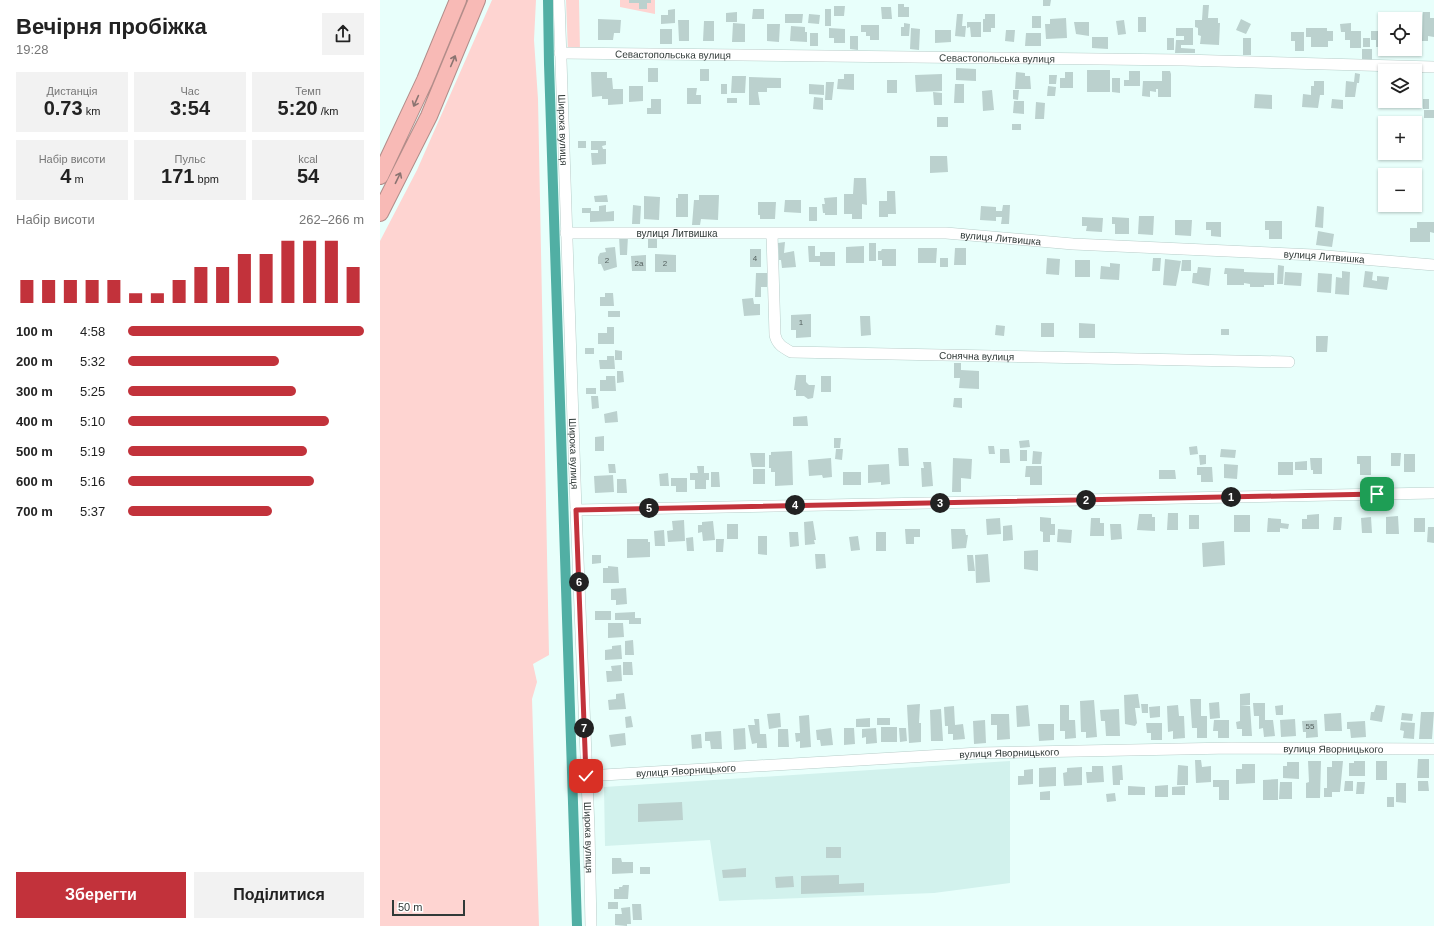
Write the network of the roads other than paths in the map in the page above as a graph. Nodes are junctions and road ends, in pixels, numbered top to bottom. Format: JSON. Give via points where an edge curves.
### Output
{"nodes":[{"id":1,"x":458,"y":0,"type":"edge"},
{"id":2,"x":477,"y":0,"type":"edge"},
{"id":3,"x":559,"y":0,"type":"edge"},
{"id":4,"x":560,"y":53,"type":"junction"},
{"id":5,"x":1434,"y":67,"type":"edge"},
{"id":6,"x":380,"y":176,"type":"edge"},
{"id":7,"x":380,"y":213,"type":"edge"},
{"id":8,"x":566,"y":233,"type":"junction"},
{"id":9,"x":772,"y":234,"type":"junction"},
{"id":10,"x":1434,"y":265,"type":"edge"},
{"id":11,"x":1288,"y":362,"type":"dead end"},
{"id":12,"x":1434,"y":493,"type":"edge"},
{"id":13,"x":576,"y":510,"type":"junction"},
{"id":14,"x":1434,"y":749,"type":"edge"},
{"id":15,"x":586,"y":776,"type":"junction"},
{"id":16,"x":591,"y":926,"type":"edge"}],
"edges":[{"from":1,"to":6,"type":"highway","one_way":true,"via":[[426,80]]},
{"from":7,"to":2,"type":"highway","one_way":true,"via":[[429,116]]},
{"from":3,"to":4,"type":"street","name":"Широка вулиця"},
{"from":4,"to":5,"type":"street","name":"Севастопольська вулиця","via":[[1183,60]]},
{"from":4,"to":8,"type":"street","name":"Широка вулиця"},
{"from":8,"to":9,"type":"street","name":"вулиця Литвишка"},
{"from":8,"to":13,"type":"street","name":"Широка вулиця"},
{"from":9,"to":10,"type":"street","name":"вулиця Литвишка","via":[[946,233],[1073,244],[1314,255]]},
{"from":9,"to":11,"type":"street","name":"Сонячна вулиця","via":[[774,335],[781,347],[791,352]]},
{"from":12,"to":13,"type":"street"},
{"from":13,"to":15,"type":"street","name":"Широка вулиця"},
{"from":14,"to":15,"type":"street","name":"вулиця Яворницького","via":[[1231,748],[979,753]]},
{"from":15,"to":16,"type":"street","name":"Широка вулиця","via":[[590,829]]}]}
